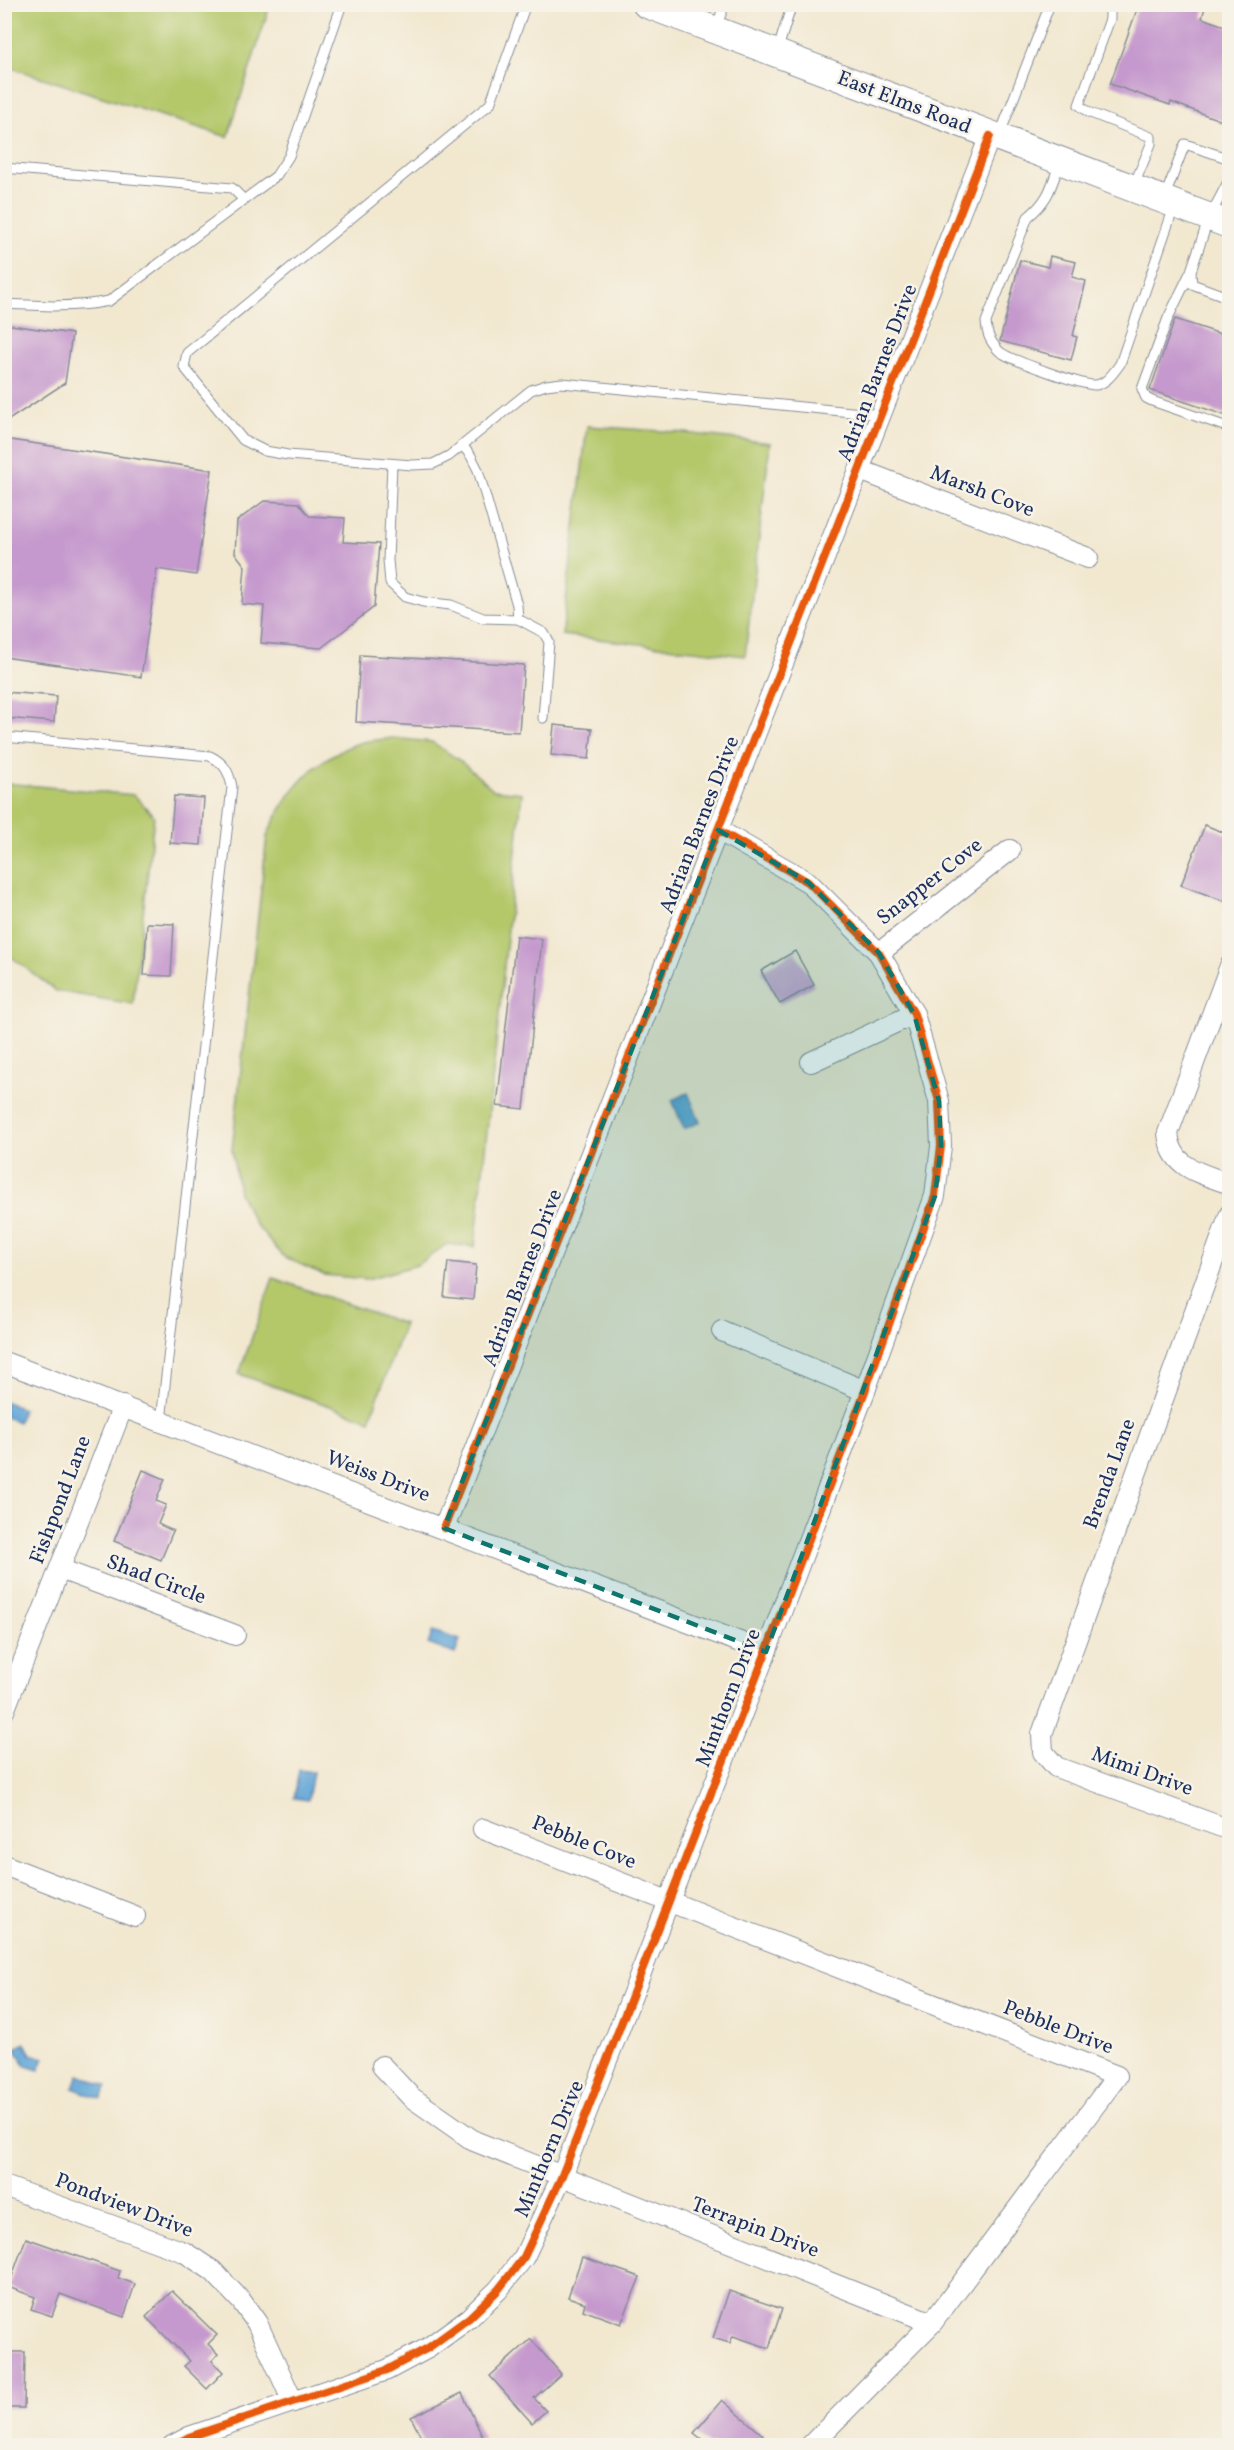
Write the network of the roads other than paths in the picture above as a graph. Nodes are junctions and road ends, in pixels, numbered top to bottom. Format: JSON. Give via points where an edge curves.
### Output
{"nodes":[{"id":1,"x":342,"y":4,"type":"edge"},
{"id":2,"x":526,"y":4,"type":"edge"},
{"id":3,"x":646,"y":4,"type":"edge"},
{"id":4,"x":725,"y":4,"type":"edge"},
{"id":5,"x":792,"y":4,"type":"edge"},
{"id":6,"x":1050,"y":4,"type":"edge"},
{"id":7,"x":1110,"y":4,"type":"edge"},
{"id":8,"x":715,"y":31,"type":"junction"},
{"id":9,"x":776,"y":54,"type":"junction"},
{"id":10,"x":994,"y":137,"type":"junction"},
{"id":11,"x":1230,"y":159,"type":"edge"},
{"id":12,"x":1060,"y":162,"type":"junction"},
{"id":13,"x":4,"y":168,"type":"edge"},
{"id":14,"x":1230,"y":178,"type":"edge"},
{"id":15,"x":1132,"y":189,"type":"junction"},
{"id":16,"x":244,"y":200,"type":"junction"},
{"id":17,"x":1169,"y":203,"type":"junction"},
{"id":18,"x":1219,"y":222,"type":"edge"},
{"id":19,"x":1191,"y":271,"type":"junction"},
{"id":20,"x":1230,"y":298,"type":"edge"},
{"id":21,"x":4,"y":304,"type":"edge"},
{"id":22,"x":881,"y":415,"type":"junction"},
{"id":23,"x":1230,"y":428,"type":"edge"},
{"id":24,"x":462,"y":446,"type":"junction"},
{"id":25,"x":392,"y":464,"type":"junction"},
{"id":26,"x":860,"y":470,"type":"junction"},
{"id":27,"x":1088,"y":558,"type":"dead end"},
{"id":28,"x":518,"y":619,"type":"junction"},
{"id":29,"x":543,"y":718,"type":"dead end"},
{"id":30,"x":4,"y":737,"type":"edge"},
{"id":31,"x":718,"y":830,"type":"junction"},
{"id":32,"x":1010,"y":850,"type":"dead end"},
{"id":33,"x":879,"y":953,"type":"junction"},
{"id":34,"x":1230,"y":966,"type":"edge"},
{"id":35,"x":914,"y":1014,"type":"junction"},
{"id":36,"x":811,"y":1062,"type":"dead end"},
{"id":37,"x":1230,"y":1184,"type":"edge"},
{"id":38,"x":1230,"y":1214,"type":"edge"},
{"id":39,"x":722,"y":1331,"type":"dead end"},
{"id":40,"x":4,"y":1362,"type":"edge"},
{"id":41,"x":865,"y":1391,"type":"junction"},
{"id":42,"x":123,"y":1406,"type":"junction"},
{"id":43,"x":161,"y":1420,"type":"junction"},
{"id":44,"x":444,"y":1528,"type":"junction"},
{"id":45,"x":60,"y":1569,"type":"junction"},
{"id":46,"x":236,"y":1635,"type":"dead end"},
{"id":47,"x":766,"y":1652,"type":"junction"},
{"id":48,"x":4,"y":1711,"type":"edge"},
{"id":49,"x":1043,"y":1752,"type":"joint"},
{"id":50,"x":483,"y":1829,"type":"dead end"},
{"id":51,"x":1230,"y":1830,"type":"edge"},
{"id":52,"x":4,"y":1865,"type":"edge"},
{"id":53,"x":667,"y":1902,"type":"junction"},
{"id":54,"x":135,"y":1916,"type":"dead end"},
{"id":55,"x":382,"y":2066,"type":"dead end"},
{"id":56,"x":561,"y":2178,"type":"junction"},
{"id":57,"x":4,"y":2186,"type":"edge"},
{"id":58,"x":932,"y":2323,"type":"junction"},
{"id":59,"x":293,"y":2402,"type":"junction"},
{"id":60,"x":171,"y":2445,"type":"edge"},
{"id":61,"x":810,"y":2445,"type":"edge"}],
"edges":[{"from":1,"to":16,"type":"lane","via":[[289,156],[276,176]]},
{"from":2,"to":25,"type":"lane","via":[[490,104],[187,353],[184,367],[243,440],[265,451],[288,455]]},
{"from":3,"to":8,"type":"main road","name":"East Elms Road"},
{"from":4,"to":8,"type":"lane"},
{"from":5,"to":9,"type":"lane"},
{"from":6,"to":10,"type":"lane"},
{"from":7,"to":15,"type":"lane","via":[[1110,19],[1079,105],[1151,136]]},
{"from":8,"to":9,"type":"main road","name":"East Elms Road"},
{"from":9,"to":10,"type":"main road","name":"East Elms Road"},
{"from":10,"to":12,"type":"main road","name":"East Elms Road"},
{"from":10,"to":22,"type":"street","name":"Adrian Barnes Drive"},
{"from":11,"to":17,"type":"lane","via":[[1185,144]]},
{"from":12,"to":15,"type":"main road","name":"East Elms Road"},
{"from":12,"to":17,"type":"lane","via":[[1048,196],[1028,217],[1011,257],[986,322],[987,337],[1001,353],[1079,383],[1097,385],[1110,378],[1120,364]]},
{"from":13,"to":16,"type":"lane","via":[[232,188]]},
{"from":14,"to":18,"type":"lane"},
{"from":15,"to":17,"type":"main road","name":"East Elms Road"},
{"from":16,"to":21,"type":"lane","via":[[109,301],[57,308]]},
{"from":17,"to":18,"type":"main road","name":"East Elms Road"},
{"from":18,"to":19,"type":"lane"},
{"from":19,"to":20,"type":"lane","via":[[1191,284]]},
{"from":19,"to":23,"type":"lane","via":[[1168,318],[1142,389],[1152,401]]},
{"from":22,"to":24,"type":"lane","via":[[562,383],[531,390]]},
{"from":22,"to":26,"type":"street","name":"Adrian Barnes Drive"},
{"from":24,"to":25,"type":"lane","via":[[433,464]]},
{"from":24,"to":28,"type":"lane","via":[[478,470],[518,605]]},
{"from":25,"to":28,"type":"lane","via":[[390,583],[405,597],[451,605],[483,618]]},
{"from":26,"to":27,"type":"street","name":"Marsh Cove"},
{"from":26,"to":31,"type":"street","name":"Adrian Barnes Drive"},
{"from":28,"to":29,"type":"lane","via":[[544,633],[549,642]]},
{"from":30,"to":43,"type":"lane","via":[[210,756],[230,773],[232,787]]},
{"from":31,"to":33,"type":"street","name":"Minthorn Drive","via":[[808,882]]},
{"from":31,"to":44,"type":"street","name":"Adrian Barnes Drive"},
{"from":32,"to":33,"type":"street","name":"Snapper Cove"},
{"from":33,"to":35,"type":"street","name":"Minthorn Drive"},
{"from":34,"to":37,"type":"street","via":[[1168,1133],[1169,1145],[1186,1168]]},
{"from":35,"to":36,"type":"street"},
{"from":35,"to":41,"type":"street","name":"Minthorn Drive","via":[[939,1101],[941,1146],[935,1196]]},
{"from":38,"to":49,"type":"street","name":"Brenda Lane","via":[[1042,1734]]},
{"from":39,"to":41,"type":"street"},
{"from":40,"to":42,"type":"street","name":"Weiss Drive"},
{"from":41,"to":47,"type":"street","name":"Minthorn Drive"},
{"from":42,"to":43,"type":"street","name":"Weiss Drive"},
{"from":42,"to":45,"type":"street","name":"Fishpond Lane"},
{"from":43,"to":44,"type":"street","name":"Weiss Drive"},
{"from":44,"to":47,"type":"street","name":"Weiss Drive"},
{"from":45,"to":46,"type":"street","name":"Shad Circle"},
{"from":45,"to":48,"type":"street","name":"Fishpond Lane"},
{"from":47,"to":53,"type":"street","name":"Minthorn Drive"},
{"from":49,"to":51,"type":"street","name":"Mimi Drive","via":[[1056,1767]]},
{"from":50,"to":53,"type":"street","name":"Pebble Cove"},
{"from":52,"to":54,"type":"street"},
{"from":53,"to":56,"type":"street","name":"Minthorn Drive"},
{"from":53,"to":58,"type":"street","name":"Pebble Drive","via":[[1117,2076]]},
{"from":55,"to":56,"type":"street","name":"Terrapin Drive","via":[[411,2097],[474,2141]]},
{"from":56,"to":58,"type":"street","name":"Terrapin Drive"},
{"from":56,"to":59,"type":"street","name":"Minthorn Drive","via":[[524,2257],[469,2318],[428,2348],[387,2370]]},
{"from":57,"to":59,"type":"street","name":"Pondview Drive","via":[[184,2252],[213,2271],[257,2323]]},
{"from":58,"to":61,"type":"street","name":"Pebble Drive"},
{"from":59,"to":60,"type":"street","name":"Minthorn Drive"}]}
